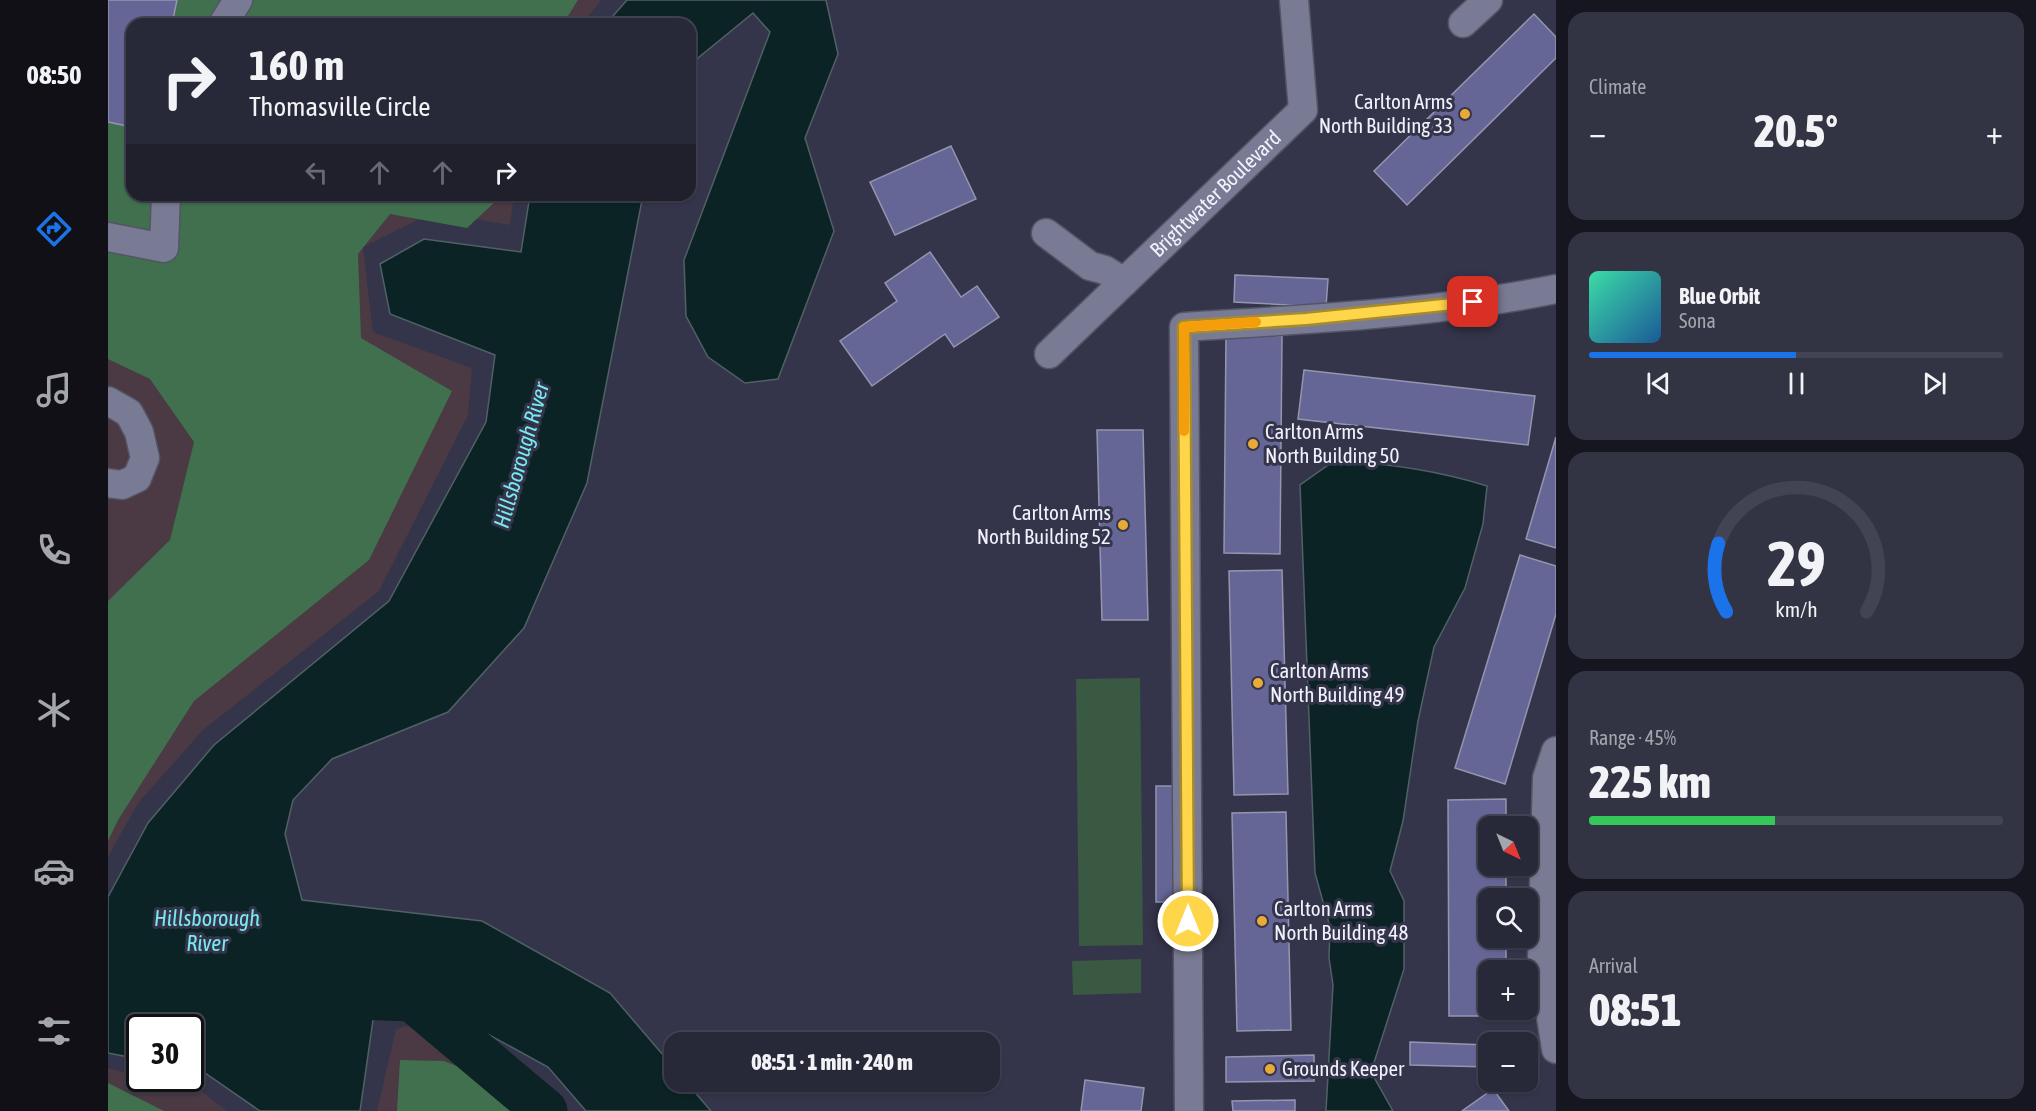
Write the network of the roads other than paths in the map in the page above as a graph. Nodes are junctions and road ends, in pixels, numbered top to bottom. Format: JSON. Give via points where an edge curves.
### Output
{"nodes":[{"id":1,"x":238,"y":0,"type":"edge"},
{"id":2,"x":1294,"y":0,"type":"edge"},
{"id":3,"x":1488,"y":0,"type":"edge"},
{"id":4,"x":227,"y":18,"type":"edge"},
{"id":5,"x":1463,"y":23,"type":"dead end"},
{"id":6,"x":165,"y":201,"type":"edge"},
{"id":7,"x":1046,"y":233,"type":"dead end"},
{"id":8,"x":108,"y":237,"type":"edge"},
{"id":9,"x":1124,"y":282,"type":"junction"},
{"id":10,"x":1556,"y":290,"type":"edge"},
{"id":11,"x":1049,"y":354,"type":"dead end"},
{"id":12,"x":108,"y":401,"type":"edge"},
{"id":13,"x":108,"y":483,"type":"edge"},
{"id":14,"x":1556,"y":751,"type":"edge"},
{"id":15,"x":1556,"y":1048,"type":"edge"},
{"id":16,"x":1189,"y":1111,"type":"edge"}],
"edges":[{"from":1,"to":4,"type":"street"},
{"from":2,"to":9,"type":"street","name":"Brightwater Boulevard","via":[[1303,110]]},
{"from":3,"to":5,"type":"street"},
{"from":6,"to":8,"type":"street","via":[[164,248]]},
{"from":7,"to":9,"type":"street","via":[[1090,266]]},
{"from":9,"to":11,"type":"street","name":"Brightwater Boulevard"},
{"from":10,"to":16,"type":"street","via":[[1397,310],[1184,327]]},
{"from":12,"to":13,"type":"street","via":[[129,413],[140,432],[145,458],[137,478],[122,485]]},
{"from":14,"to":15,"type":"street","via":[[1547,778],[1542,959]]}]}
